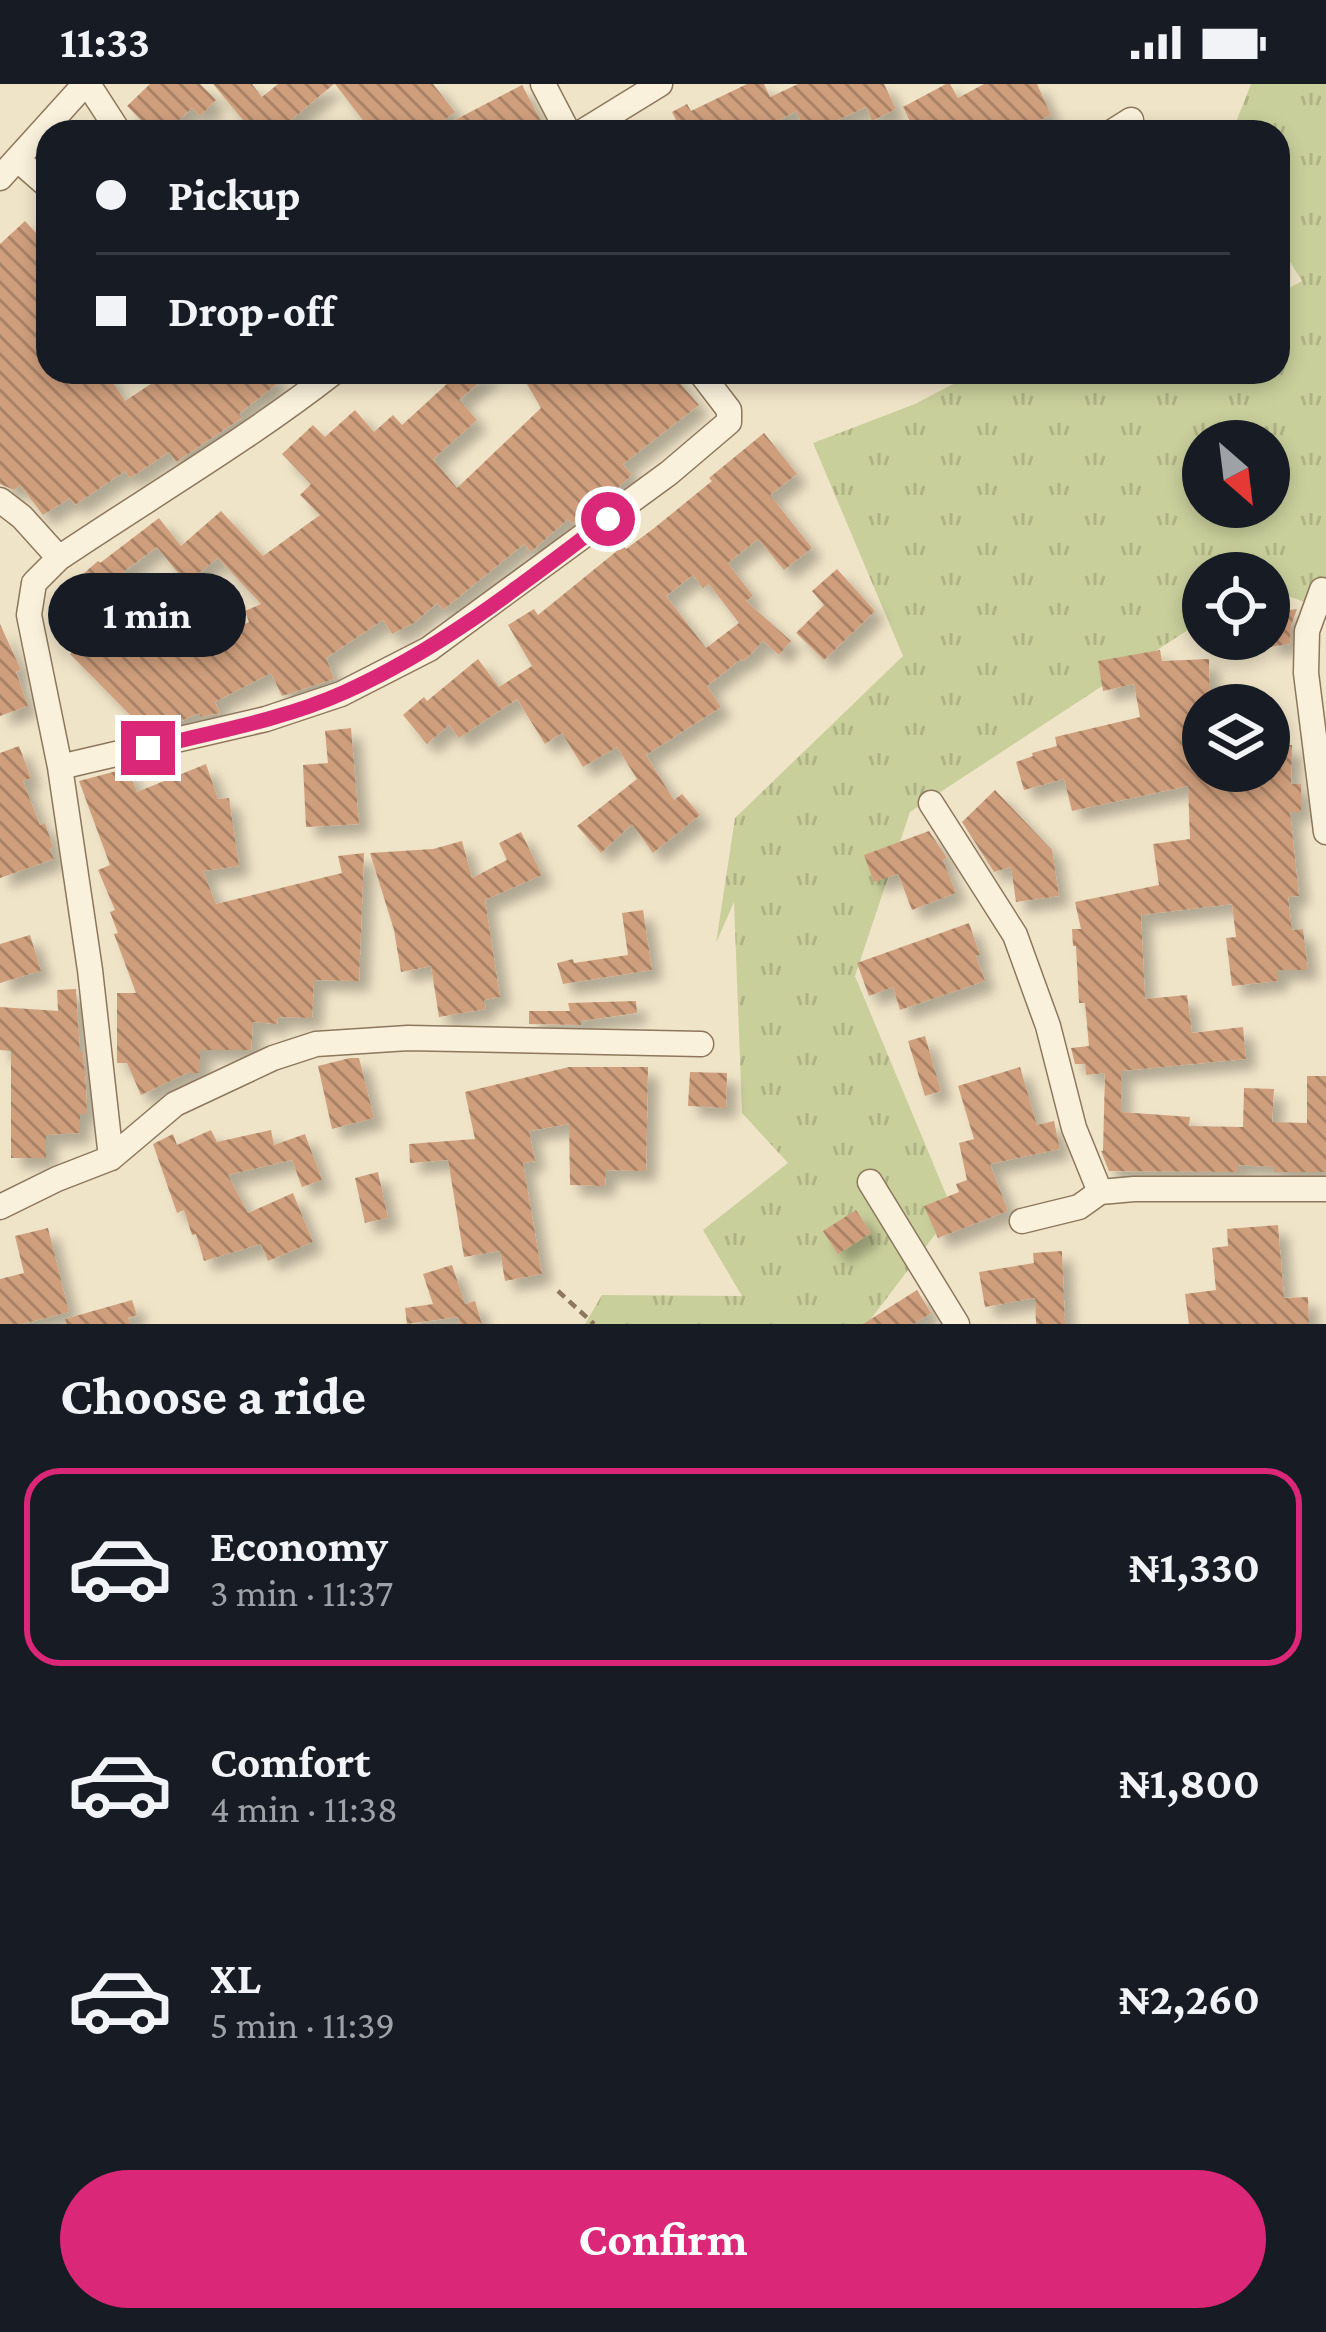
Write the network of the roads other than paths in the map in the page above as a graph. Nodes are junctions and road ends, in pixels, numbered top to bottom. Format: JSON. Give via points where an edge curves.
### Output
{"nodes":[{"id":1,"x":86,"y":84,"type":"edge"},
{"id":2,"x":543,"y":84,"type":"edge"},
{"id":3,"x":660,"y":84,"type":"edge"},
{"id":4,"x":53,"y":120,"type":"edge"},
{"id":5,"x":111,"y":120,"type":"edge"},
{"id":6,"x":562,"y":120,"type":"edge"},
{"id":7,"x":602,"y":120,"type":"edge"},
{"id":8,"x":36,"y":139,"type":"edge"},
{"id":9,"x":9,"y":169,"type":"edge"},
{"id":10,"x":319,"y":384,"type":"edge"},
{"id":11,"x":714,"y":384,"type":"edge"},
{"id":12,"x":0,"y":500,"type":"edge"},
{"id":13,"x":59,"y":558,"type":"junction"},
{"id":14,"x":1322,"y":590,"type":"dead end"},
{"id":15,"x":61,"y":767,"type":"junction"},
{"id":16,"x":931,"y":802,"type":"dead end"},
{"id":17,"x":1326,"y":832,"type":"edge"},
{"id":18,"x":701,"y":1044,"type":"dead end"},
{"id":19,"x":111,"y":1158,"type":"junction"},
{"id":20,"x":871,"y":1182,"type":"dead end"},
{"id":21,"x":1326,"y":1189,"type":"edge"},
{"id":22,"x":1100,"y":1192,"type":"junction"},
{"id":23,"x":0,"y":1207,"type":"edge"},
{"id":24,"x":1022,"y":1221,"type":"dead end"},
{"id":25,"x":957,"y":1324,"type":"edge"}],
"edges":[{"from":1,"to":4,"type":"street"},
{"from":1,"to":5,"type":"street"},
{"from":2,"to":6,"type":"street"},
{"from":3,"to":7,"type":"street"},
{"from":8,"to":9,"type":"street"},
{"from":10,"to":13,"type":"street"},
{"from":11,"to":15,"type":"street","via":[[729,422],[429,650],[285,713]]},
{"from":12,"to":13,"type":"street"},
{"from":13,"to":15,"type":"street","via":[[34,583],[29,615]]},
{"from":14,"to":17,"type":"street","via":[[1306,632],[1306,673]]},
{"from":15,"to":19,"type":"street"},
{"from":16,"to":22,"type":"street","via":[[1015,935]]},
{"from":18,"to":19,"type":"street","via":[[408,1038],[316,1045],[175,1104]]},
{"from":19,"to":23,"type":"street"},
{"from":20,"to":25,"type":"street"},
{"from":21,"to":22,"type":"street"},
{"from":22,"to":24,"type":"street","via":[[1079,1207]]}]}
